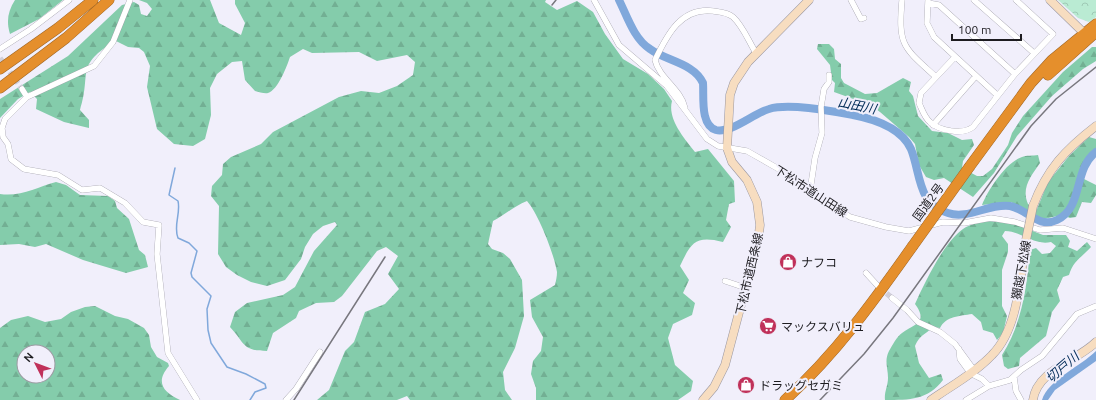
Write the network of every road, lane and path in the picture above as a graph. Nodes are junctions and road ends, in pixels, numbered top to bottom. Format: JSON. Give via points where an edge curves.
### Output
{"nodes":[{"id":1,"x":69,"y":0,"type":"edge"},
{"id":2,"x":93,"y":0,"type":"edge"},
{"id":3,"x":110,"y":0,"type":"edge"},
{"id":4,"x":130,"y":0,"type":"edge"},
{"id":5,"x":809,"y":0,"type":"edge"},
{"id":6,"x":851,"y":0,"type":"edge"},
{"id":7,"x":902,"y":0,"type":"edge"},
{"id":8,"x":974,"y":0,"type":"edge"},
{"id":9,"x":1016,"y":0,"type":"edge"},
{"id":10,"x":1050,"y":0,"type":"edge"},
{"id":11,"x":594,"y":1,"type":"edge"},
{"id":12,"x":928,"y":1,"type":"edge"},
{"id":13,"x":864,"y":18,"type":"dead end"},
{"id":14,"x":1096,"y":24,"type":"edge"},
{"id":15,"x":1090,"y":34,"type":"edge"},
{"id":16,"x":0,"y":49,"type":"edge"},
{"id":17,"x":756,"y":53,"type":"junction"},
{"id":18,"x":1034,"y":53,"type":"junction"},
{"id":19,"x":955,"y":57,"type":"junction"},
{"id":20,"x":0,"y":69,"type":"edge"},
{"id":21,"x":1015,"y":74,"type":"junction"},
{"id":22,"x":829,"y":75,"type":"dead end"},
{"id":23,"x":976,"y":76,"type":"junction"},
{"id":24,"x":936,"y":77,"type":"junction"},
{"id":25,"x":0,"y":88,"type":"edge"},
{"id":26,"x":22,"y":88,"type":"tunnel mouth"},
{"id":27,"x":997,"y":95,"type":"junction"},
{"id":28,"x":27,"y":97,"type":"junction"},
{"id":29,"x":686,"y":112,"type":"junction"},
{"id":30,"x":933,"y":125,"type":"junction"},
{"id":31,"x":1096,"y":126,"type":"edge"},
{"id":32,"x":727,"y":148,"type":"junction"},
{"id":33,"x":810,"y":190,"type":"junction"},
{"id":34,"x":1096,"y":239,"type":"edge"},
{"id":35,"x":915,"y":249,"type":"junction"},
{"id":36,"x":866,"y":273,"type":"dead end"},
{"id":37,"x":725,"y":281,"type":"dead end"},
{"id":38,"x":877,"y":285,"type":"tunnel mouth"},
{"id":39,"x":746,"y":288,"type":"junction"},
{"id":40,"x":892,"y":298,"type":"tunnel mouth"},
{"id":41,"x":1096,"y":306,"type":"edge"},
{"id":42,"x":1096,"y":342,"type":"edge"},
{"id":43,"x":320,"y":352,"type":"dead end"},
{"id":44,"x":972,"y":371,"type":"junction"},
{"id":45,"x":1014,"y":377,"type":"junction"},
{"id":46,"x":989,"y":386,"type":"junction"},
{"id":47,"x":197,"y":400,"type":"edge"},
{"id":48,"x":286,"y":400,"type":"edge"},
{"id":49,"x":703,"y":400,"type":"edge"},
{"id":50,"x":785,"y":400,"type":"edge"},
{"id":51,"x":795,"y":400,"type":"edge"},
{"id":52,"x":931,"y":400,"type":"edge"},
{"id":53,"x":966,"y":400,"type":"edge"},
{"id":54,"x":1021,"y":400,"type":"edge"},
{"id":55,"x":1033,"y":400,"type":"edge"}],
"edges":[{"from":1,"to":16,"type":"street"},
{"from":2,"to":20,"type":"highway"},
{"from":3,"to":25,"type":"highway","via":[[66,38]]},
{"from":4,"to":28,"type":"street","via":[[113,42],[94,66]]},
{"from":5,"to":17,"type":"street"},
{"from":6,"to":13,"type":"street","via":[[861,19]]},
{"from":7,"to":24,"type":"street","via":[[902,41],[912,56]]},
{"from":8,"to":18,"type":"street"},
{"from":9,"to":18,"type":"street","via":[[1053,34]]},
{"from":10,"to":15,"type":"street"},
{"from":11,"to":29,"type":"street","name":"下松市道山田線","via":[[619,45],[658,78]]},
{"from":12,"to":19,"type":"street","via":[[929,30]]},
{"from":12,"to":21,"type":"street","via":[[939,5]]},
{"from":14,"to":15,"type":"highway","name":"国道2号"},
{"from":15,"to":35,"type":"highway","name":"国道2号","via":[[1037,86],[973,168]]},
{"from":17,"to":29,"type":"street","via":[[729,14],[704,10],[683,17],[672,29],[656,58],[657,68],[683,101]]},
{"from":17,"to":32,"type":"street","via":[[740,72],[730,95]]},
{"from":18,"to":21,"type":"street"},
{"from":19,"to":23,"type":"street"},
{"from":19,"to":24,"type":"street"},
{"from":21,"to":27,"type":"street"},
{"from":22,"to":33,"type":"street","via":[[829,82],[824,89],[821,110],[822,133]]},
{"from":23,"to":27,"type":"street"},
{"from":23,"to":30,"type":"street"},
{"from":24,"to":30,"type":"street","via":[[919,98],[926,117]]},
{"from":26,"to":28,"type":"street"},
{"from":27,"to":30,"type":"street","via":[[969,130],[964,132]]},
{"from":28,"to":47,"type":"street","via":[[5,119],[2,128],[3,137],[14,162],[24,169],[58,175],[82,190],[100,188],[125,203],[144,222],[158,225],[158,254],[168,353]]},
{"from":29,"to":32,"type":"street","name":"下松市道山田線","via":[[707,139]]},
{"from":31,"to":44,"type":"street","name":"獺越下松線","bridge":true,"via":[[1075,142],[1044,180],[1033,206],[1014,310],[1006,335],[992,355]]},
{"from":32,"to":33,"type":"street","name":"下松市道山田線","via":[[747,151]]},
{"from":32,"to":39,"type":"street","name":"下松市道西条線","via":[[732,162],[753,191],[759,212],[758,241]]},
{"from":33,"to":34,"type":"street","name":"下松市道山田線","via":[[850,216],[897,230],[909,231],[943,222],[964,223],[991,218],[1040,230],[1063,228]]},
{"from":35,"to":50,"type":"highway","name":"国道2号","via":[[833,352]]},
{"from":35,"to":51,"type":"highway","name":"国道2号","via":[[862,327]]},
{"from":36,"to":38,"type":"street"},
{"from":37,"to":39,"type":"street"},
{"from":39,"to":49,"type":"street","name":"下松市道西条線","via":[[725,365],[714,387]]},
{"from":40,"to":44,"type":"street","via":[[918,322],[943,335],[959,348]]},
{"from":41,"to":45,"type":"street","via":[[1077,314],[1042,356]]},
{"from":42,"to":55,"type":"street","via":[[1044,378]]},
{"from":43,"to":48,"type":"street"},
{"from":44,"to":46,"type":"street"},
{"from":44,"to":52,"type":"street","name":"獺越下松線"},
{"from":45,"to":46,"type":"street"},
{"from":45,"to":54,"type":"street","via":[[1016,391]]},
{"from":46,"to":53,"type":"street"}]}
